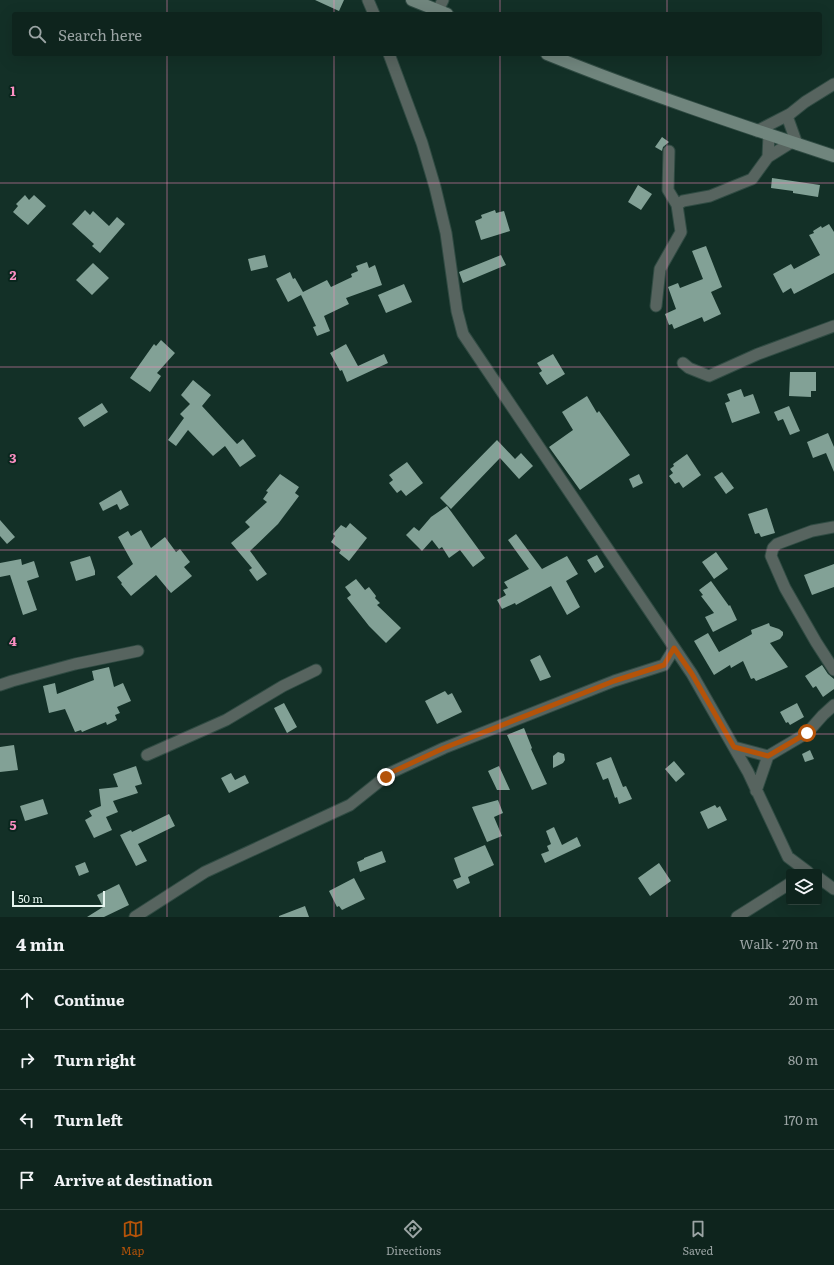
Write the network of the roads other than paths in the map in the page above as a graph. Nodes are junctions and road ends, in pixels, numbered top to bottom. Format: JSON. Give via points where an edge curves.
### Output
{"nodes":[{"id":1,"x":368,"y":0,"type":"edge"},
{"id":2,"x":412,"y":0,"type":"edge"},
{"id":3,"x":443,"y":8,"type":"edge"},
{"id":4,"x":373,"y":12,"type":"edge"},
{"id":5,"x":390,"y":56,"type":"edge"},
{"id":6,"x":552,"y":56,"type":"edge"},
{"id":7,"x":834,"y":84,"type":"edge"},
{"id":8,"x":787,"y":116,"type":"junction"},
{"id":9,"x":763,"y":132,"type":"junction"},
{"id":10,"x":795,"y":143,"type":"junction"},
{"id":11,"x":669,"y":151,"type":"dead end"},
{"id":12,"x":834,"y":156,"type":"edge"},
{"id":13,"x":768,"y":157,"type":"junction"},
{"id":14,"x":677,"y":205,"type":"junction"},
{"id":15,"x":656,"y":306,"type":"dead end"},
{"id":16,"x":834,"y":326,"type":"edge"},
{"id":17,"x":683,"y":363,"type":"dead end"},
{"id":18,"x":834,"y":527,"type":"edge"},
{"id":19,"x":674,"y":648,"type":"junction"},
{"id":20,"x":138,"y":651,"type":"dead end"},
{"id":21,"x":316,"y":670,"type":"dead end"},
{"id":22,"x":834,"y":670,"type":"edge"},
{"id":23,"x":0,"y":685,"type":"edge"},
{"id":24,"x":834,"y":705,"type":"edge"},
{"id":25,"x":734,"y":747,"type":"junction"},
{"id":26,"x":147,"y":755,"type":"dead end"},
{"id":27,"x":768,"y":756,"type":"junction"},
{"id":28,"x":756,"y":791,"type":"junction"},
{"id":29,"x":802,"y":869,"type":"edge"},
{"id":30,"x":822,"y":880,"type":"edge"},
{"id":31,"x":786,"y":886,"type":"edge"},
{"id":32,"x":834,"y":889,"type":"edge"},
{"id":33,"x":134,"y":917,"type":"edge"},
{"id":34,"x":737,"y":917,"type":"edge"}],
"edges":[{"from":1,"to":4,"type":"street"},
{"from":2,"to":3,"type":"street"},
{"from":5,"to":19,"type":"street","via":[[422,143],[435,188],[446,233],[457,311],[463,334]]},
{"from":6,"to":9,"type":"street"},
{"from":7,"to":8,"type":"street"},
{"from":8,"to":9,"type":"street"},
{"from":8,"to":10,"type":"street"},
{"from":9,"to":10,"type":"street"},
{"from":9,"to":13,"type":"street"},
{"from":10,"to":12,"type":"street"},
{"from":10,"to":13,"type":"street"},
{"from":11,"to":14,"type":"street","via":[[668,190]]},
{"from":13,"to":14,"type":"street","via":[[752,179],[710,196],[682,201]]},
{"from":14,"to":15,"type":"street","via":[[681,232],[660,269]]},
{"from":16,"to":17,"type":"street","via":[[758,354],[709,376]]},
{"from":18,"to":22,"type":"street","via":[[812,531],[777,544],[772,548],[771,556],[785,588]]},
{"from":19,"to":25,"type":"street"},
{"from":19,"to":33,"type":"street","via":[[664,665],[614,681],[444,748],[390,773],[350,805],[205,872]]},
{"from":20,"to":23,"type":"street","via":[[76,664]]},
{"from":21,"to":26,"type":"street","via":[[283,686],[226,720]]},
{"from":24,"to":27,"type":"street","via":[[807,733]]},
{"from":25,"to":27,"type":"street"},
{"from":25,"to":28,"type":"street"},
{"from":27,"to":28,"type":"street"},
{"from":28,"to":29,"type":"street","via":[[788,857]]},
{"from":30,"to":32,"type":"street"},
{"from":31,"to":34,"type":"street"}]}
